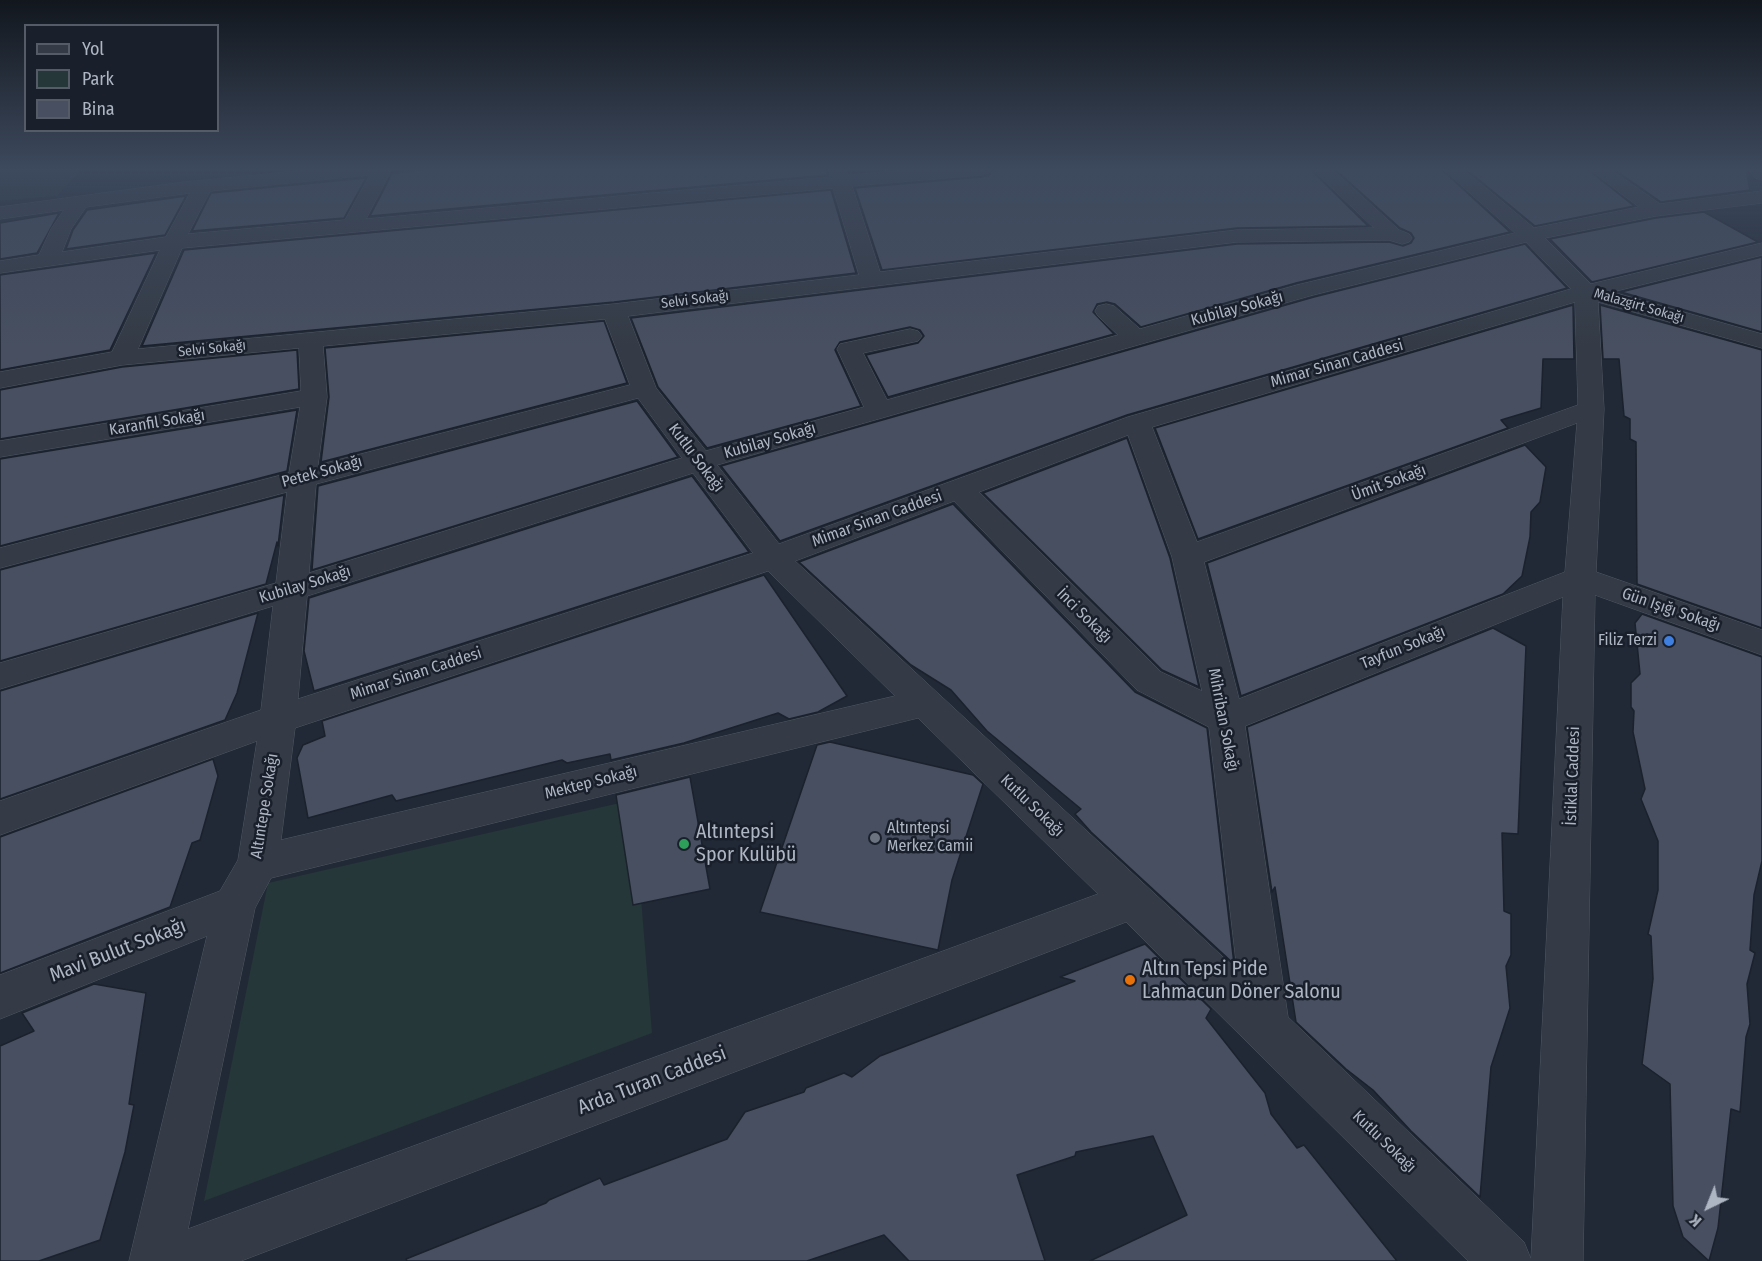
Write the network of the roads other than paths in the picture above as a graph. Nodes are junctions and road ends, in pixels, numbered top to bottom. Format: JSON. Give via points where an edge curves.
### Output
{"nodes":[{"id":1,"x":62,"y":228,"type":"edge"},
{"id":2,"x":181,"y":228,"type":"edge"},
{"id":3,"x":331,"y":228,"type":"edge"},
{"id":4,"x":856,"y":228,"type":"edge"},
{"id":5,"x":1385,"y":228,"type":"edge"},
{"id":6,"x":1522,"y":228,"type":"edge"},
{"id":7,"x":1566,"y":228,"type":"edge"},
{"id":8,"x":1392,"y":234,"type":"junction"},
{"id":9,"x":1530,"y":235,"type":"junction"},
{"id":10,"x":174,"y":242,"type":"junction"},
{"id":11,"x":1762,"y":249,"type":"edge"},
{"id":12,"x":1442,"y":257,"type":"junction"},
{"id":13,"x":48,"y":259,"type":"junction"},
{"id":14,"x":0,"y":267,"type":"edge"},
{"id":15,"x":872,"y":278,"type":"junction"},
{"id":16,"x":1586,"y":292,"type":"junction"},
{"id":17,"x":614,"y":311,"type":"junction"},
{"id":18,"x":1106,"y":311,"type":"dead end"},
{"id":19,"x":910,"y":336,"type":"dead end"},
{"id":20,"x":1134,"y":337,"type":"junction"},
{"id":21,"x":310,"y":339,"type":"junction"},
{"id":22,"x":1762,"y":341,"type":"edge"},
{"id":23,"x":122,"y":358,"type":"junction"},
{"id":24,"x":0,"y":380,"type":"edge"},
{"id":25,"x":644,"y":389,"type":"junction"},
{"id":26,"x":314,"y":397,"type":"junction"},
{"id":27,"x":1591,"y":409,"type":"junction"},
{"id":28,"x":879,"y":411,"type":"junction"},
{"id":29,"x":1137,"y":423,"type":"junction"},
{"id":30,"x":0,"y":449,"type":"edge"},
{"id":31,"x":698,"y":462,"type":"junction"},
{"id":32,"x":303,"y":476,"type":"junction"},
{"id":33,"x":959,"y":489,"type":"junction"},
{"id":34,"x":1187,"y":557,"type":"junction"},
{"id":35,"x":0,"y":558,"type":"edge"},
{"id":36,"x":772,"y":558,"type":"junction"},
{"id":37,"x":1580,"y":578,"type":"junction"},
{"id":38,"x":293,"y":589,"type":"junction"},
{"id":39,"x":1762,"y":643,"type":"edge"},
{"id":40,"x":0,"y":676,"type":"edge"},
{"id":41,"x":923,"y":703,"type":"junction"},
{"id":42,"x":1226,"y":718,"type":"junction"},
{"id":43,"x":278,"y":719,"type":"junction"},
{"id":44,"x":0,"y":818,"type":"edge"},
{"id":45,"x":258,"y":863,"type":"junction"},
{"id":46,"x":1132,"y":901,"type":"junction"},
{"id":47,"x":235,"y":905,"type":"junction"},
{"id":48,"x":0,"y":997,"type":"edge"},
{"id":49,"x":1267,"y":1028,"type":"junction"},
{"id":50,"x":155,"y":1261,"type":"edge"},
{"id":51,"x":172,"y":1261,"type":"edge"},
{"id":52,"x":1505,"y":1261,"type":"edge"},
{"id":53,"x":1557,"y":1261,"type":"edge"}],
"edges":[{"from":1,"to":13,"type":"street"},
{"from":2,"to":10,"type":"street"},
{"from":3,"to":10,"type":"street"},
{"from":4,"to":15,"type":"street"},
{"from":5,"to":8,"type":"street"},
{"from":6,"to":9,"type":"street","name":"Malazgirt Sokağı"},
{"from":7,"to":9,"type":"street"},
{"from":8,"to":12,"type":"street"},
{"from":8,"to":15,"type":"street","name":"Selvi Sokağı","via":[[1237,236]]},
{"from":9,"to":12,"type":"street","name":"Kubilay Sokağı"},
{"from":9,"to":16,"type":"street","name":"Malazgirt Sokağı"},
{"from":10,"to":13,"type":"street"},
{"from":10,"to":23,"type":"street"},
{"from":11,"to":16,"type":"street","name":"Mimar Sinan Caddesi"},
{"from":12,"to":20,"type":"street","name":"Kubilay Sokağı"},
{"from":13,"to":14,"type":"street"},
{"from":15,"to":17,"type":"street","name":"Selvi Sokağı"},
{"from":16,"to":22,"type":"street","name":"Malazgirt Sokağı"},
{"from":16,"to":27,"type":"street","name":"İstiklal Caddesi"},
{"from":16,"to":29,"type":"street","name":"Mimar Sinan Caddesi"},
{"from":17,"to":21,"type":"street","name":"Selvi Sokağı"},
{"from":17,"to":25,"type":"street","name":"Kutlu Sokağı"},
{"from":18,"to":20,"type":"street"},
{"from":19,"to":28,"type":"street","via":[[849,349]]},
{"from":20,"to":28,"type":"street","name":"Kubilay Sokağı"},
{"from":21,"to":23,"type":"street","name":"Selvi Sokağı"},
{"from":21,"to":26,"type":"street","name":"Altıntepe Sokağı"},
{"from":23,"to":24,"type":"street","name":"Selvi Sokağı"},
{"from":25,"to":31,"type":"street","name":"Kutlu Sokağı"},
{"from":25,"to":32,"type":"street","name":"Petek Sokağı"},
{"from":26,"to":30,"type":"street","name":"Karanfil Sokağı"},
{"from":26,"to":32,"type":"street","name":"Altıntepe Sokağı"},
{"from":27,"to":34,"type":"street","name":"Ümit Sokağı"},
{"from":27,"to":37,"type":"street","name":"İstiklal Caddesi"},
{"from":28,"to":31,"type":"street","name":"Kubilay Sokağı"},
{"from":29,"to":33,"type":"street","name":"Mimar Sinan Caddesi"},
{"from":29,"to":34,"type":"street","name":"Mihriban Sokağı"},
{"from":31,"to":36,"type":"street","name":"Kutlu Sokağı"},
{"from":31,"to":38,"type":"street","name":"Kubilay Sokağı"},
{"from":32,"to":35,"type":"street","name":"Petek Sokağı"},
{"from":32,"to":38,"type":"street","name":"Altıntepe Sokağı"},
{"from":33,"to":36,"type":"street","name":"Mimar Sinan Caddesi"},
{"from":33,"to":42,"type":"street","name":"İnci Sokağı","via":[[1149,681]]},
{"from":34,"to":42,"type":"street","name":"Mihriban Sokağı"},
{"from":36,"to":41,"type":"street","name":"Kutlu Sokağı"},
{"from":36,"to":43,"type":"street","name":"Mimar Sinan Caddesi"},
{"from":37,"to":39,"type":"street","name":"Gün Işığı Sokağı"},
{"from":37,"to":42,"type":"street","name":"Tayfun Sokağı"},
{"from":37,"to":53,"type":"street","name":"İstiklal Caddesi"},
{"from":38,"to":40,"type":"street","name":"Kubilay Sokağı"},
{"from":38,"to":43,"type":"street","name":"Altıntepe Sokağı"},
{"from":41,"to":45,"type":"street","name":"Mektep Sokağı"},
{"from":41,"to":46,"type":"street","name":"Kutlu Sokağı"},
{"from":42,"to":49,"type":"street","name":"Mihriban Sokağı"},
{"from":43,"to":44,"type":"street","name":"Mimar Sinan Caddesi"},
{"from":43,"to":45,"type":"street","name":"Altıntepe Sokağı"},
{"from":45,"to":47,"type":"street","name":"Altıntepe Sokağı"},
{"from":46,"to":49,"type":"street","name":"Kutlu Sokağı"},
{"from":46,"to":51,"type":"street","name":"Arda Turan Caddesi"},
{"from":47,"to":48,"type":"street","name":"Mavi Bulut Sokağı"},
{"from":47,"to":50,"type":"street","name":"Altıntepe Sokağı"},
{"from":49,"to":52,"type":"street","name":"Kutlu Sokağı"}]}
